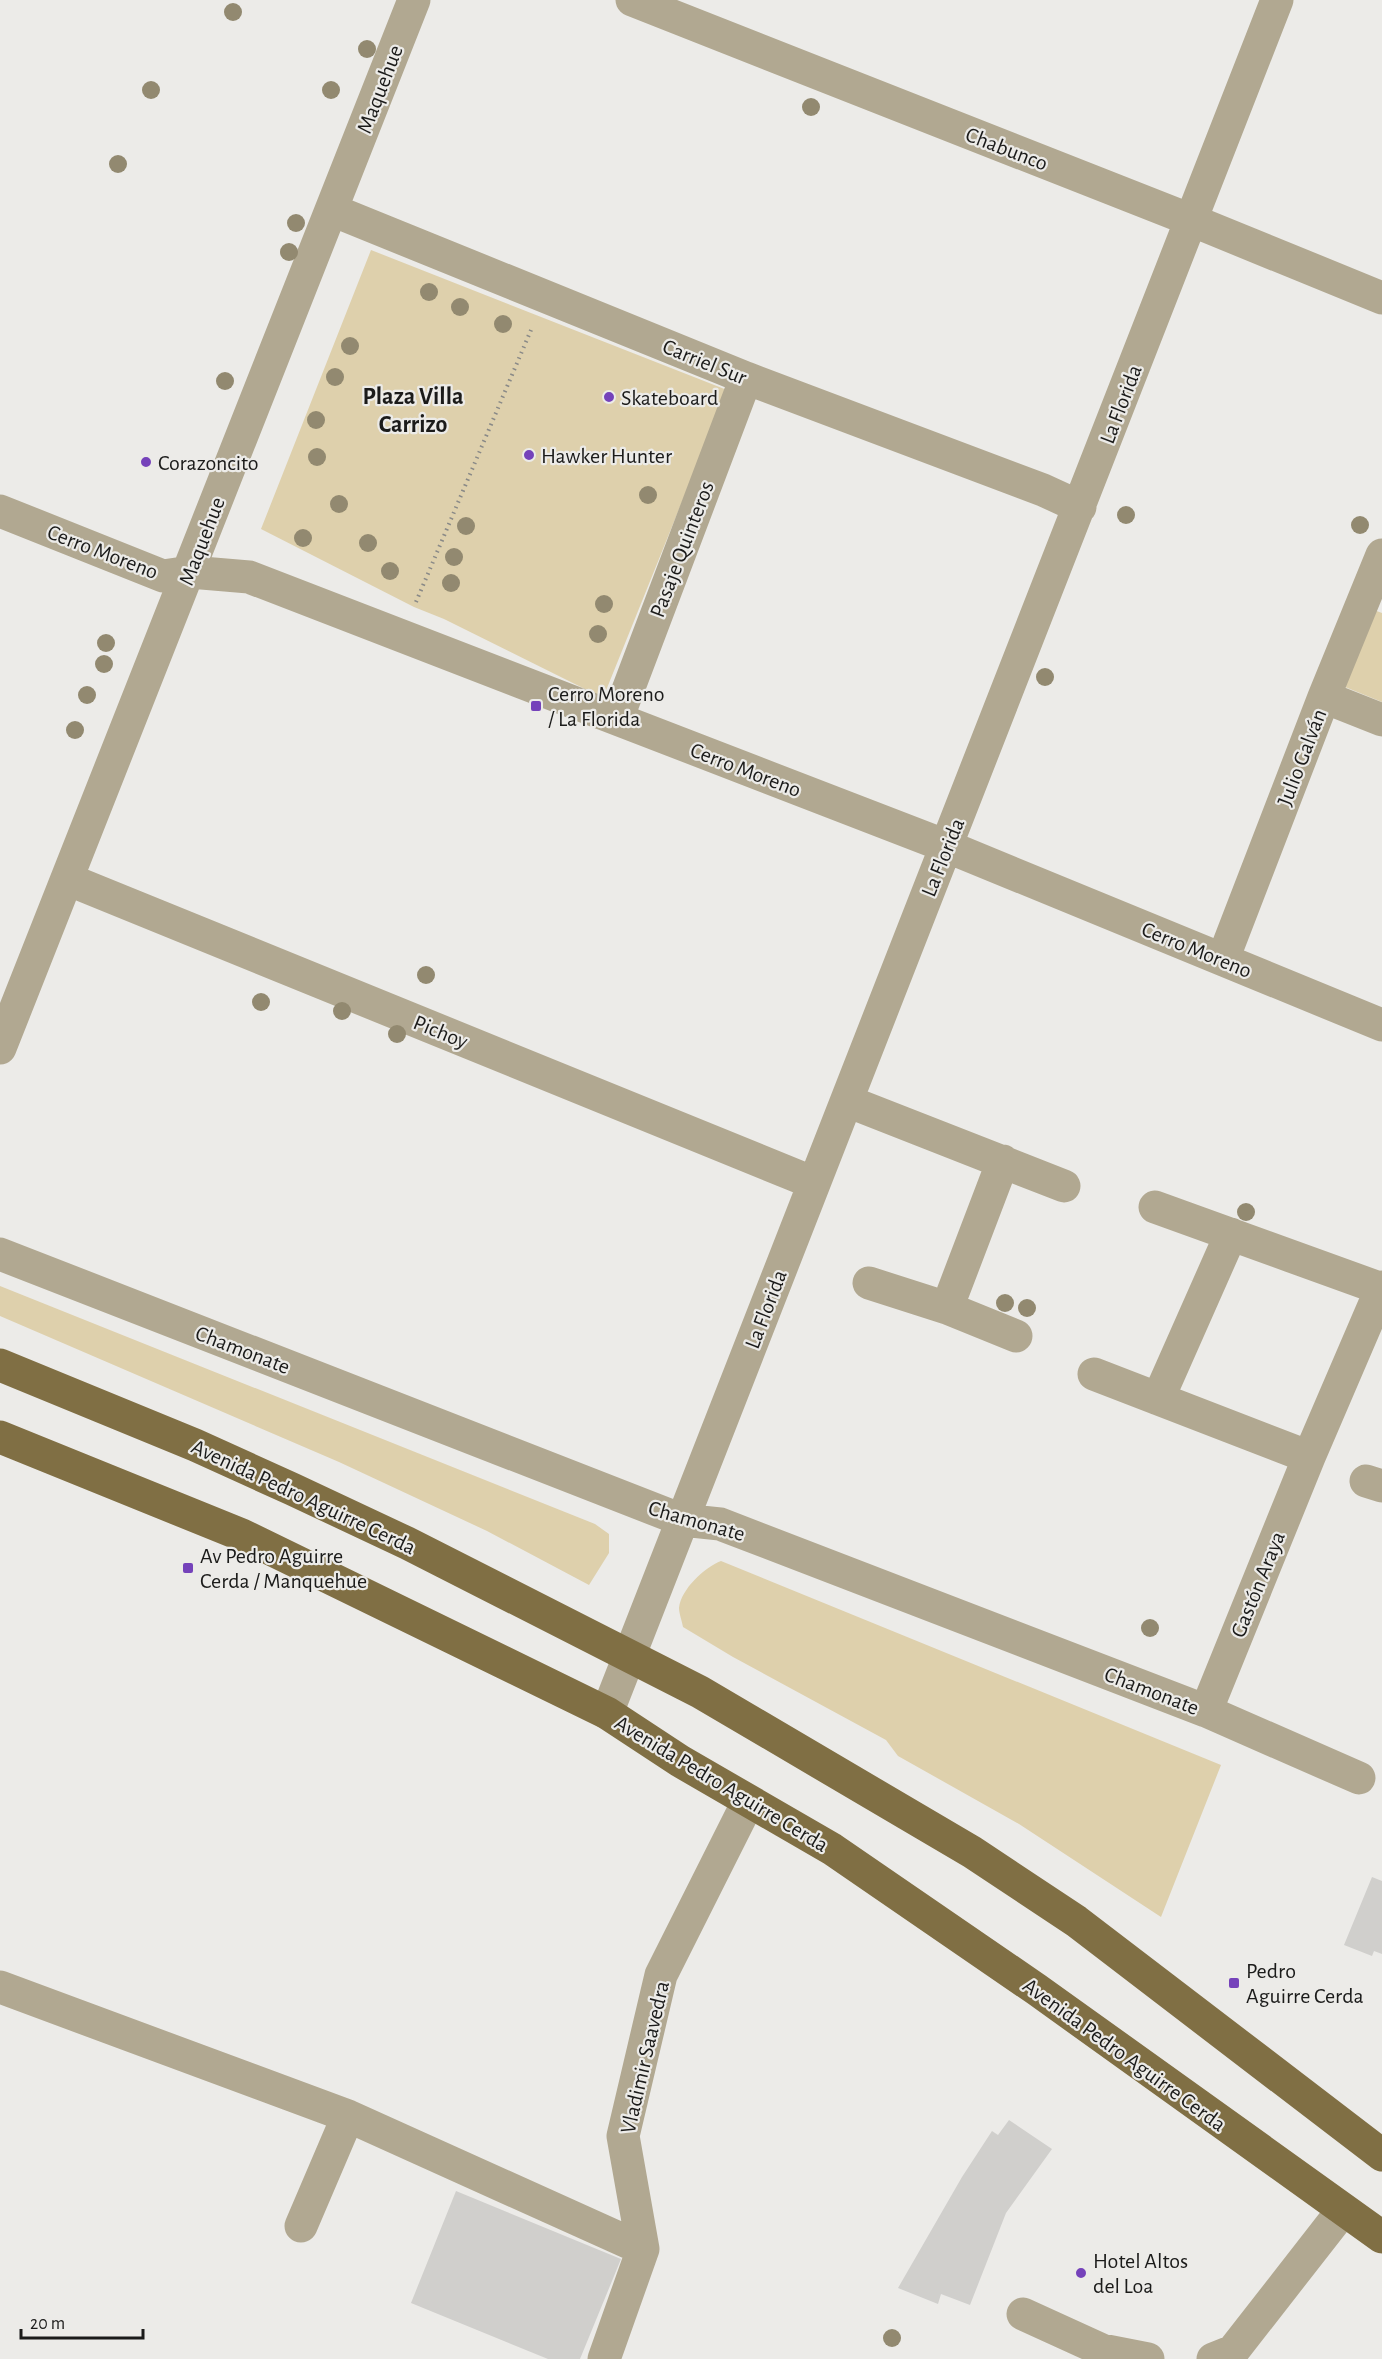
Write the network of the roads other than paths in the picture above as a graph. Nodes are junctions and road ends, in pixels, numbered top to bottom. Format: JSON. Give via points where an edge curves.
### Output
{"nodes":[{"id":1,"x":414,"y":0,"type":"edge"},
{"id":2,"x":632,"y":0,"type":"edge"},
{"id":3,"x":1277,"y":0,"type":"edge"},
{"id":4,"x":332,"y":210,"type":"junction"},
{"id":5,"x":1191,"y":220,"type":"junction"},
{"id":6,"x":1382,"y":298,"type":"edge"},
{"id":7,"x":746,"y":378,"type":"junction"},
{"id":8,"x":1080,"y":507,"type":"junction"},
{"id":9,"x":0,"y":511,"type":"edge"},
{"id":10,"x":1382,"y":555,"type":"edge"},
{"id":11,"x":190,"y":572,"type":"junction"},
{"id":12,"x":1375,"y":594,"type":"edge"},
{"id":13,"x":1324,"y":697,"type":"junction"},
{"id":14,"x":617,"y":719,"type":"junction"},
{"id":15,"x":1382,"y":720,"type":"edge"},
{"id":16,"x":946,"y":846,"type":"junction"},
{"id":17,"x":67,"y":879,"type":"junction"},
{"id":18,"x":1223,"y":959,"type":"junction"},
{"id":19,"x":1382,"y":1025,"type":"edge"},
{"id":20,"x":0,"y":1048,"type":"edge"},
{"id":21,"x":847,"y":1101,"type":"junction"},
{"id":22,"x":1003,"y":1161,"type":"junction"},
{"id":23,"x":814,"y":1183,"type":"junction"},
{"id":24,"x":1064,"y":1186,"type":"dead end"},
{"id":25,"x":1155,"y":1207,"type":"dead end"},
{"id":26,"x":1231,"y":1234,"type":"junction"},
{"id":27,"x":0,"y":1254,"type":"edge"},
{"id":28,"x":868,"y":1283,"type":"dead end"},
{"id":29,"x":1382,"y":1289,"type":"edge"},
{"id":30,"x":947,"y":1308,"type":"junction"},
{"id":31,"x":1016,"y":1336,"type":"dead end"},
{"id":32,"x":0,"y":1365,"type":"edge"},
{"id":33,"x":1094,"y":1374,"type":"dead end"},
{"id":34,"x":1158,"y":1399,"type":"junction"},
{"id":35,"x":0,"y":1437,"type":"edge"},
{"id":36,"x":1309,"y":1457,"type":"junction"},
{"id":37,"x":682,"y":1520,"type":"junction"},
{"id":38,"x":630,"y":1656,"type":"junction"},
{"id":39,"x":1206,"y":1711,"type":"junction"},
{"id":40,"x":607,"y":1713,"type":"junction"},
{"id":41,"x":1359,"y":1778,"type":"dead end"},
{"id":42,"x":748,"y":1802,"type":"junction"},
{"id":43,"x":0,"y":1987,"type":"edge"},
{"id":44,"x":348,"y":2116,"type":"junction"},
{"id":45,"x":1382,"y":2156,"type":"edge"},
{"id":46,"x":1343,"y":2210,"type":"junction"},
{"id":47,"x":301,"y":2226,"type":"dead end"},
{"id":48,"x":1382,"y":2237,"type":"edge"},
{"id":49,"x":643,"y":2249,"type":"junction"},
{"id":50,"x":1023,"y":2314,"type":"dead end"},
{"id":51,"x":604,"y":2359,"type":"edge"},
{"id":52,"x":1148,"y":2359,"type":"edge"},
{"id":53,"x":1213,"y":2359,"type":"edge"}],
"edges":[{"from":1,"to":4,"type":"street","name":"Maquehue"},
{"from":2,"to":5,"type":"street","name":"Chabunco"},
{"from":3,"to":5,"type":"street","name":"La Florida"},
{"from":4,"to":7,"type":"street","name":"Carriel Sur"},
{"from":4,"to":11,"type":"street","name":"Maquehue"},
{"from":5,"to":6,"type":"street","name":"Chabunco"},
{"from":5,"to":8,"type":"street","name":"La Florida"},
{"from":7,"to":8,"type":"street","name":"Carriel Sur"},
{"from":7,"to":14,"type":"street","name":"Pasaje Quinteros"},
{"from":8,"to":16,"type":"street","name":"La Florida"},
{"from":9,"to":11,"type":"street","name":"Cerro Moreno","via":[[163,576]]},
{"from":10,"to":12,"type":"street","name":"Julio Galván"},
{"from":11,"to":14,"type":"street","name":"Cerro Moreno","via":[[249,577]]},
{"from":11,"to":17,"type":"street","name":"Maquehue"},
{"from":12,"to":13,"type":"street","name":"Julio Galván"},
{"from":13,"to":15,"type":"street"},
{"from":13,"to":18,"type":"street","name":"Julio Galván"},
{"from":14,"to":16,"type":"street","name":"Cerro Moreno"},
{"from":16,"to":18,"type":"street","name":"Cerro Moreno"},
{"from":16,"to":21,"type":"street","name":"La Florida"},
{"from":17,"to":20,"type":"street","name":"Maquehue"},
{"from":17,"to":23,"type":"street","name":"Pichoy"},
{"from":18,"to":19,"type":"street","name":"Cerro Moreno"},
{"from":21,"to":22,"type":"street"},
{"from":21,"to":23,"type":"street","name":"La Florida"},
{"from":22,"to":24,"type":"street"},
{"from":22,"to":30,"type":"street"},
{"from":23,"to":37,"type":"street","name":"La Florida"},
{"from":25,"to":26,"type":"street","name":"Gastón Araya"},
{"from":26,"to":29,"type":"street","name":"Gastón Araya"},
{"from":26,"to":34,"type":"street"},
{"from":27,"to":37,"type":"street","name":"Chamonate"},
{"from":28,"to":30,"type":"street"},
{"from":29,"to":36,"type":"street","name":"Gastón Araya"},
{"from":30,"to":31,"type":"street"},
{"from":32,"to":38,"type":"main road","name":"Avenida Pedro Aguirre Cerda","via":[[292,1488]]},
{"from":33,"to":34,"type":"street"},
{"from":34,"to":36,"type":"street"},
{"from":35,"to":40,"type":"main road","name":"Avenida Pedro Aguirre Cerda","via":[[242,1535]]},
{"from":36,"to":39,"type":"street","name":"Gastón Araya"},
{"from":37,"to":38,"type":"street","name":"La Florida"},
{"from":37,"to":39,"type":"street","name":"Chamonate","via":[[720,1524]]},
{"from":38,"to":40,"type":"street","name":"La Florida"},
{"from":38,"to":45,"type":"main road","name":"Avenida Pedro Aguirre Cerda","via":[[700,1692],[962,1846],[1067,1914]]},
{"from":39,"to":41,"type":"street","name":"Chamonate"},
{"from":40,"to":42,"type":"main road","name":"Avenida Pedro Aguirre Cerda"},
{"from":42,"to":46,"type":"main road","name":"Avenida Pedro Aguirre Cerda","via":[[832,1850],[1036,1989]]},
{"from":42,"to":49,"type":"street","name":"Vladimir Saavedra","via":[[661,1975],[623,2136]]},
{"from":43,"to":44,"type":"street"},
{"from":44,"to":47,"type":"street"},
{"from":44,"to":49,"type":"street"},
{"from":46,"to":48,"type":"main road","name":"Avenida Pedro Aguirre Cerda"},
{"from":46,"to":53,"type":"street","via":[[1233,2351]]},
{"from":49,"to":51,"type":"street","name":"Vladimir Saavedra"},
{"from":50,"to":52,"type":"street","via":[[1102,2350]]}]}
